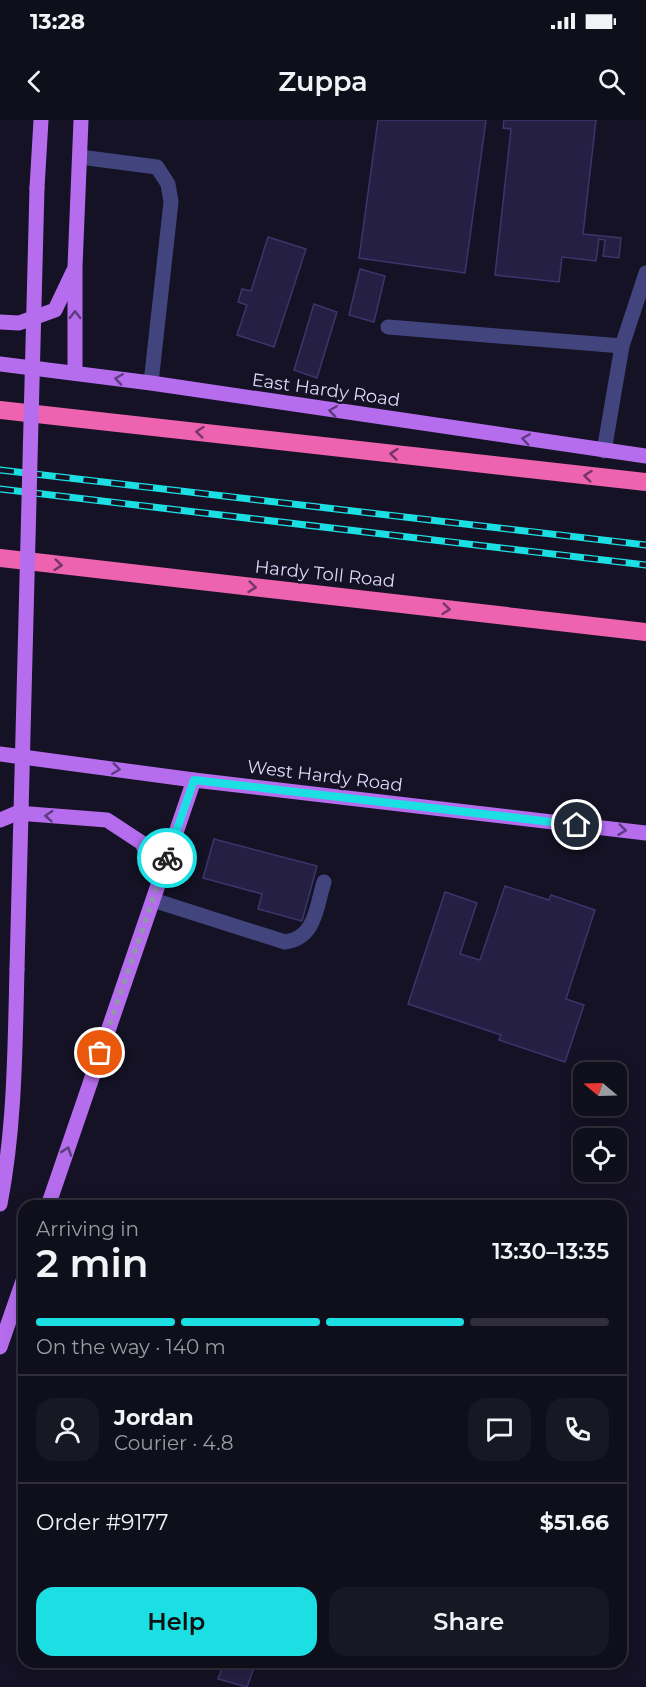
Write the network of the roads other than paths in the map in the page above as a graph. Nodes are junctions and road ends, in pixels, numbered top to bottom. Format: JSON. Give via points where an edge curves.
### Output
{"nodes":[{"id":1,"x":41,"y":120,"type":"edge"},
{"id":2,"x":81,"y":120,"type":"edge"},
{"id":3,"x":80,"y":157,"type":"junction"},
{"id":4,"x":75,"y":267,"type":"junction"},
{"id":5,"x":646,"y":273,"type":"edge"},
{"id":6,"x":0,"y":322,"type":"edge"},
{"id":7,"x":388,"y":327,"type":"dead end"},
{"id":8,"x":621,"y":346,"type":"junction"},
{"id":9,"x":0,"y":364,"type":"edge"},
{"id":10,"x":75,"y":373,"type":"junction"},
{"id":11,"x":151,"y":383,"type":"junction"},
{"id":12,"x":0,"y":410,"type":"edge"},
{"id":13,"x":604,"y":451,"type":"junction"},
{"id":14,"x":646,"y":456,"type":"edge"},
{"id":15,"x":646,"y":482,"type":"edge"},
{"id":16,"x":0,"y":558,"type":"edge"},
{"id":17,"x":646,"y":632,"type":"edge"},
{"id":18,"x":0,"y":754,"type":"edge"},
{"id":19,"x":194,"y":780,"type":"junction"},
{"id":20,"x":0,"y":820,"type":"edge"},
{"id":21,"x":646,"y":833,"type":"edge"},
{"id":22,"x":159,"y":882,"type":"junction"},
{"id":23,"x":324,"y":882,"type":"dead end"},
{"id":24,"x":153,"y":900,"type":"junction"},
{"id":25,"x":50,"y":1200,"type":"edge"},
{"id":26,"x":0,"y":1204,"type":"edge"},
{"id":27,"x":18,"y":1295,"type":"edge"},
{"id":28,"x":0,"y":1347,"type":"edge"}],
"edges":[{"from":1,"to":26,"type":"main road","bridge":true,"via":[[14,1076]]},
{"from":2,"to":3,"type":"main road"},
{"from":3,"to":4,"type":"main road"},
{"from":3,"to":11,"type":"lane","via":[[157,167],[168,184],[171,202]]},
{"from":4,"to":6,"type":"main road","via":[[55,310],[19,322]]},
{"from":10,"to":4,"type":"main road","one_way":true},
{"from":5,"to":8,"type":"lane"},
{"from":7,"to":8,"type":"lane"},
{"from":8,"to":13,"type":"lane"},
{"from":9,"to":10,"type":"main road","name":"East Hardy Road"},
{"from":11,"to":10,"type":"main road","name":"East Hardy Road","one_way":true},
{"from":13,"to":11,"type":"main road","name":"East Hardy Road","one_way":true},
{"from":15,"to":12,"type":"highway","one_way":true},
{"from":13,"to":14,"type":"main road","name":"East Hardy Road"},
{"from":16,"to":17,"type":"highway","name":"Hardy Toll Road","one_way":true},
{"from":18,"to":19,"type":"main road","name":"West Hardy Road","one_way":true},
{"from":19,"to":21,"type":"main road","name":"West Hardy Road","one_way":true},
{"from":19,"to":22,"type":"main road"},
{"from":22,"to":20,"type":"main road","one_way":true,"via":[[142,843],[107,820],[16,813]]},
{"from":22,"to":24,"type":"main road"},
{"from":23,"to":24,"type":"lane","via":[[309,932],[297,941],[285,942]]},
{"from":25,"to":24,"type":"main road","one_way":true},
{"from":27,"to":28,"type":"main road"}]}
